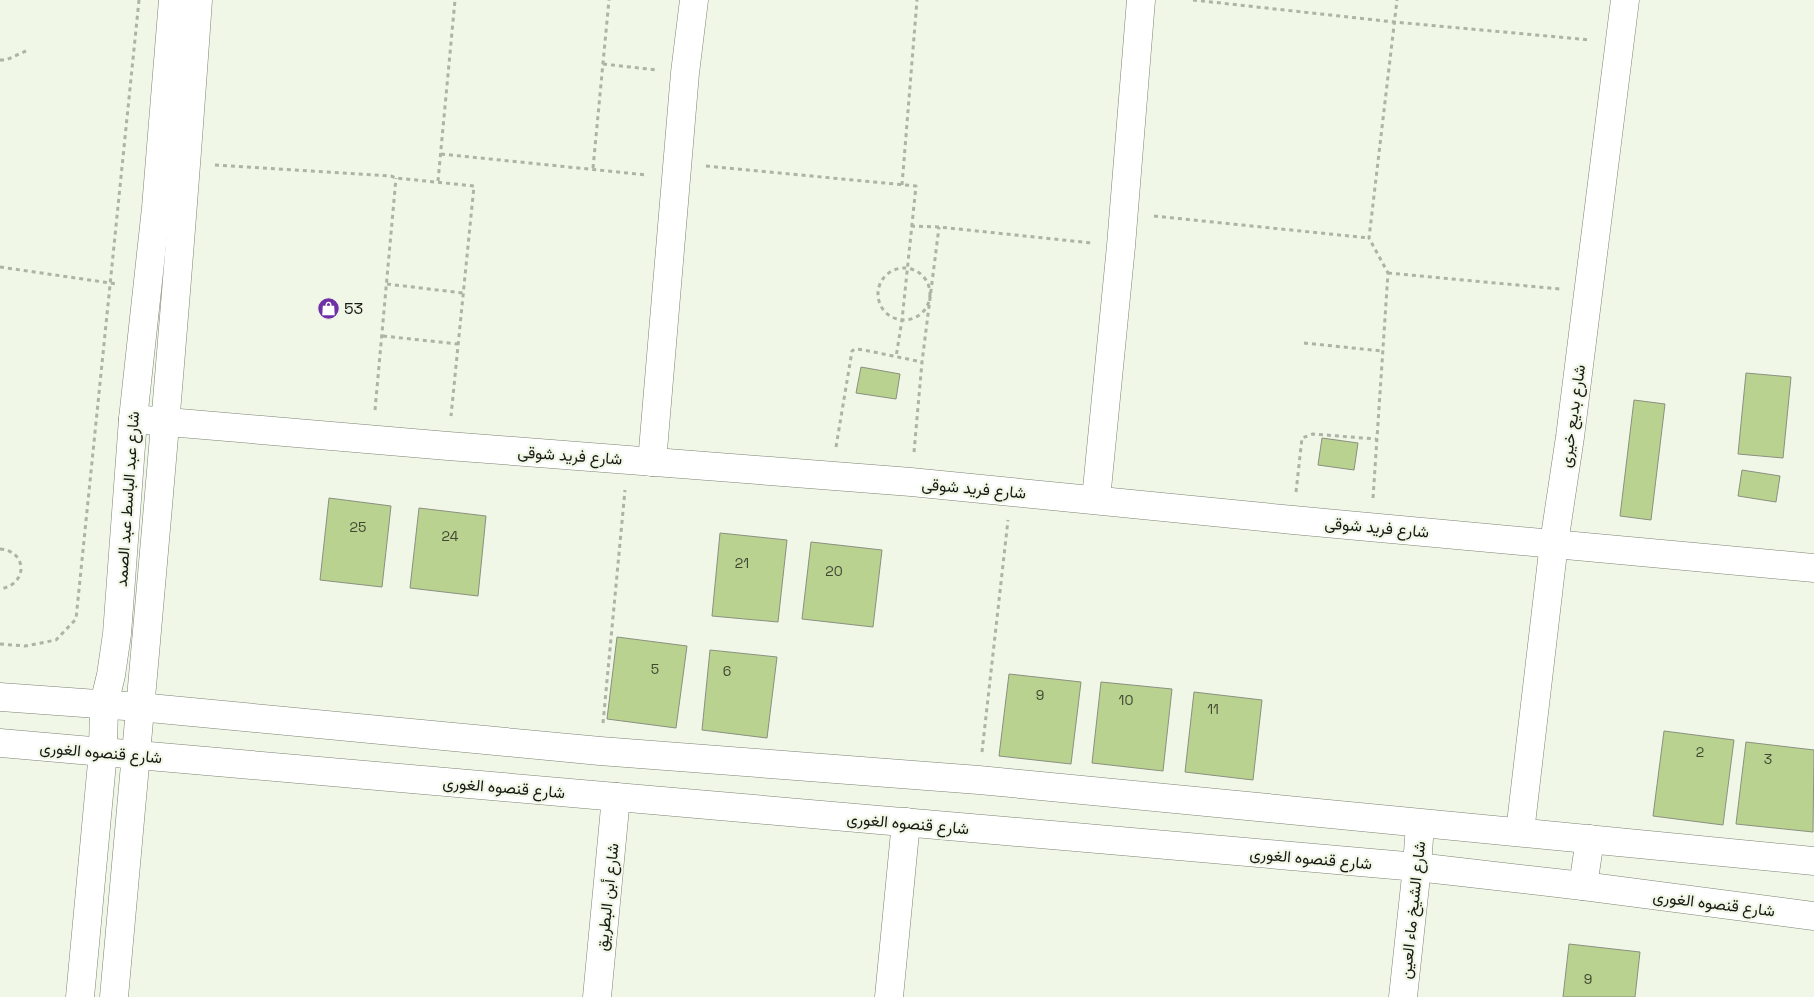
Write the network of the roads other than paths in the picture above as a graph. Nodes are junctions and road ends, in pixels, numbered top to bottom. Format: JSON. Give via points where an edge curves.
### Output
{"nodes":[{"id":1,"x":173,"y":0,"type":"edge"},
{"id":2,"x":198,"y":0,"type":"edge"},
{"id":3,"x":694,"y":0,"type":"edge"},
{"id":4,"x":1142,"y":0,"type":"edge"},
{"id":5,"x":1625,"y":0,"type":"edge"},
{"id":6,"x":133,"y":419,"type":"junction"},
{"id":7,"x":165,"y":422,"type":"junction"},
{"id":8,"x":639,"y":461,"type":"junction"},
{"id":9,"x":1096,"y":499,"type":"junction"},
{"id":10,"x":1554,"y":543,"type":"junction"},
{"id":11,"x":1814,"y":568,"type":"edge"},
{"id":12,"x":0,"y":697,"type":"edge"},
{"id":13,"x":104,"y":704,"type":"junction"},
{"id":14,"x":139,"y":707,"type":"junction"},
{"id":15,"x":0,"y":742,"type":"edge"},
{"id":16,"x":103,"y":752,"type":"junction"},
{"id":17,"x":136,"y":755,"type":"junction"},
{"id":18,"x":616,"y":797,"type":"junction"},
{"id":19,"x":906,"y":822,"type":"junction"},
{"id":20,"x":1420,"y":824,"type":"junction"},
{"id":21,"x":1520,"y":832,"type":"junction"},
{"id":22,"x":1590,"y":838,"type":"junction"},
{"id":23,"x":1814,"y":861,"type":"edge"},
{"id":24,"x":1417,"y":867,"type":"junction"},
{"id":25,"x":1583,"y":886,"type":"junction"},
{"id":26,"x":1814,"y":916,"type":"edge"},
{"id":27,"x":80,"y":997,"type":"edge"},
{"id":28,"x":114,"y":997,"type":"edge"},
{"id":29,"x":597,"y":997,"type":"edge"},
{"id":30,"x":889,"y":997,"type":"edge"},
{"id":31,"x":1404,"y":997,"type":"edge"}],
"edges":[{"from":1,"to":6,"type":"street","name":"شارع عبد الباسط عبد الصمد","via":[[156,208]]},
{"from":2,"to":7,"type":"street","name":"شارع عبد الباسط عبد الصمد"},
{"from":3,"to":8,"type":"street","via":[[677,170]]},
{"from":4,"to":9,"type":"street"},
{"from":5,"to":10,"type":"street","name":"شارع بديع خيرى"},
{"from":6,"to":7,"type":"street","name":"شارع فريد شوقى"},
{"from":6,"to":13,"type":"street","name":"شارع عبد الباسط عبد الصمد","via":[[117,634]]},
{"from":7,"to":8,"type":"street","name":"شارع فريد شوقى"},
{"from":7,"to":14,"type":"street","name":"شارع عبد الباسط عبد الصمد"},
{"from":8,"to":9,"type":"street","name":"شارع فريد شوقى"},
{"from":9,"to":10,"type":"street","name":"شارع فريد شوقى"},
{"from":10,"to":11,"type":"street","name":"شارع فريد شوقى"},
{"from":10,"to":21,"type":"street","name":"شارع بديع خيرى"},
{"from":12,"to":13,"type":"street"},
{"from":13,"to":14,"type":"street"},
{"from":13,"to":16,"type":"street","name":"شارع عبد الباسط عبد الصمد"},
{"from":14,"to":17,"type":"street","name":"شارع عبد الباسط عبد الصمد"},
{"from":14,"to":20,"type":"street","via":[[600,751],[979,780]]},
{"from":15,"to":16,"type":"street","name":"شارع قنصوه الغورى"},
{"from":16,"to":17,"type":"street","name":"شارع قنصوه الغورى"},
{"from":16,"to":27,"type":"street","name":"شارع عبد الباسط عبد الصمد"},
{"from":17,"to":18,"type":"street","name":"شارع قنصوه الغورى"},
{"from":17,"to":28,"type":"street","name":"شارع عبد الباسط عبد الصمد"},
{"from":18,"to":19,"type":"street","name":"شارع قنصوه الغورى"},
{"from":18,"to":29,"type":"street","name":"شارع أبن البطريق"},
{"from":19,"to":24,"type":"street","name":"شارع قنصوه الغورى"},
{"from":19,"to":30,"type":"street"},
{"from":20,"to":21,"type":"street"},
{"from":20,"to":24,"type":"street","name":"شارع الشيخ ماء العين"},
{"from":21,"to":22,"type":"street"},
{"from":22,"to":23,"type":"street"},
{"from":22,"to":25,"type":"street"},
{"from":24,"to":25,"type":"street","name":"شارع قنصوه الغورى"},
{"from":24,"to":31,"type":"street","name":"شارع الشيخ ماء العين"},
{"from":25,"to":26,"type":"street","name":"شارع قنصوه الغورى"}]}
